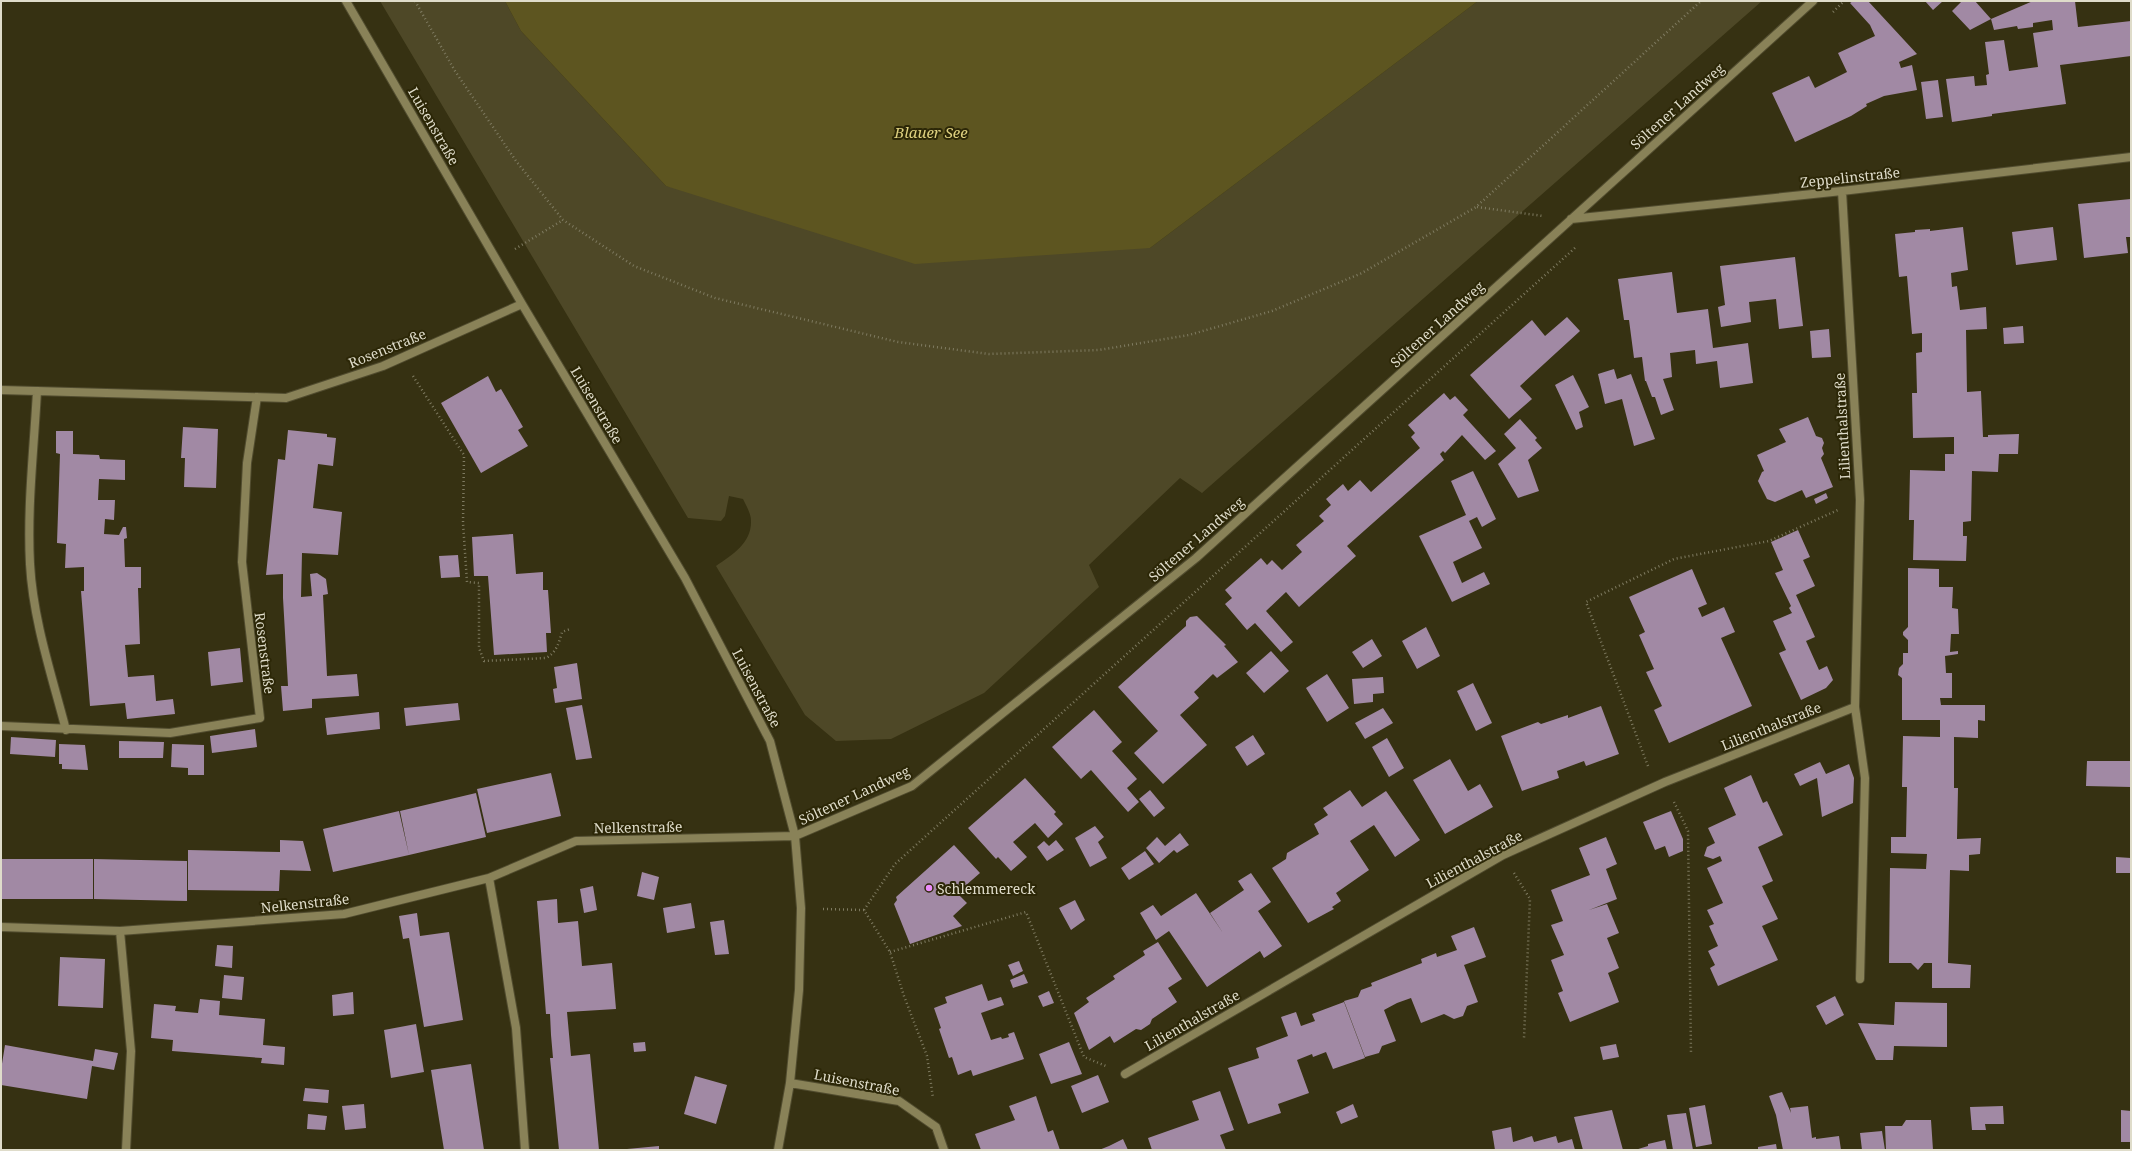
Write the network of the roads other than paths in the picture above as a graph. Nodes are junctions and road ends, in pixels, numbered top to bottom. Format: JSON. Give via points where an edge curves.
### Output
{"nodes":[{"id":1,"x":346,"y":1,"type":"edge"},
{"id":2,"x":1813,"y":1,"type":"edge"},
{"id":3,"x":2131,"y":158,"type":"edge"},
{"id":4,"x":1842,"y":191,"type":"junction"},
{"id":5,"x":1571,"y":219,"type":"junction"},
{"id":6,"x":522,"y":304,"type":"junction"},
{"id":7,"x":1,"y":390,"type":"edge"},
{"id":8,"x":37,"y":390,"type":"junction"},
{"id":9,"x":257,"y":397,"type":"junction"},
{"id":10,"x":1855,"y":707,"type":"junction"},
{"id":11,"x":1,"y":726,"type":"edge"},
{"id":12,"x":66,"y":730,"type":"junction"},
{"id":13,"x":795,"y":836,"type":"junction"},
{"id":14,"x":489,"y":878,"type":"junction"},
{"id":15,"x":1,"y":926,"type":"edge"},
{"id":16,"x":120,"y":931,"type":"junction"},
{"id":17,"x":1860,"y":979,"type":"dead end"},
{"id":18,"x":1125,"y":1074,"type":"road end"},
{"id":19,"x":790,"y":1083,"type":"junction"},
{"id":20,"x":126,"y":1150,"type":"edge"},
{"id":21,"x":525,"y":1150,"type":"edge"},
{"id":22,"x":778,"y":1150,"type":"edge"},
{"id":23,"x":944,"y":1150,"type":"edge"}],
"edges":[{"from":1,"to":6,"type":"street","name":"Luisenstraße"},
{"from":2,"to":5,"type":"street","name":"Söltener Landweg"},
{"from":3,"to":4,"type":"street","name":"Zeppelinstraße"},
{"from":4,"to":5,"type":"street","name":"Zeppelinstraße"},
{"from":4,"to":10,"type":"street","name":"Lilienthalstraße","via":[[1860,500]]},
{"from":5,"to":13,"type":"street","name":"Söltener Landweg","via":[[1196,558],[912,786]]},
{"from":6,"to":9,"type":"street","name":"Rosenstraße","via":[[383,366],[286,398]]},
{"from":6,"to":13,"type":"street","name":"Luisenstraße","via":[[685,578],[770,741]]},
{"from":7,"to":8,"type":"street","name":"Rosenstraße"},
{"from":8,"to":9,"type":"street","name":"Rosenstraße"},
{"from":8,"to":12,"type":"street","via":[[30,564],[39,629]]},
{"from":9,"to":12,"type":"street","name":"Rosenstraße","via":[[247,463],[242,562],[260,718],[170,733]]},
{"from":10,"to":17,"type":"street","name":"Lilienthalstraße","via":[[1865,778]]},
{"from":10,"to":18,"type":"street","name":"Lilienthalstraße","via":[[1665,782],[1503,855]]},
{"from":11,"to":12,"type":"street","name":"Rosenstraße"},
{"from":13,"to":14,"type":"street","name":"Nelkenstraße","via":[[576,841]]},
{"from":13,"to":19,"type":"street","name":"Söltener Landweg","via":[[801,908],[799,990]]},
{"from":14,"to":16,"type":"street","name":"Nelkenstraße","via":[[344,914]]},
{"from":14,"to":21,"type":"street","via":[[516,1028]]},
{"from":15,"to":16,"type":"street","name":"Nelkenstraße"},
{"from":16,"to":20,"type":"street","via":[[131,1051]]},
{"from":19,"to":22,"type":"street","name":"Söltener Landweg"},
{"from":19,"to":23,"type":"street","name":"Luisenstraße","via":[[899,1101],[936,1127]]}]}
